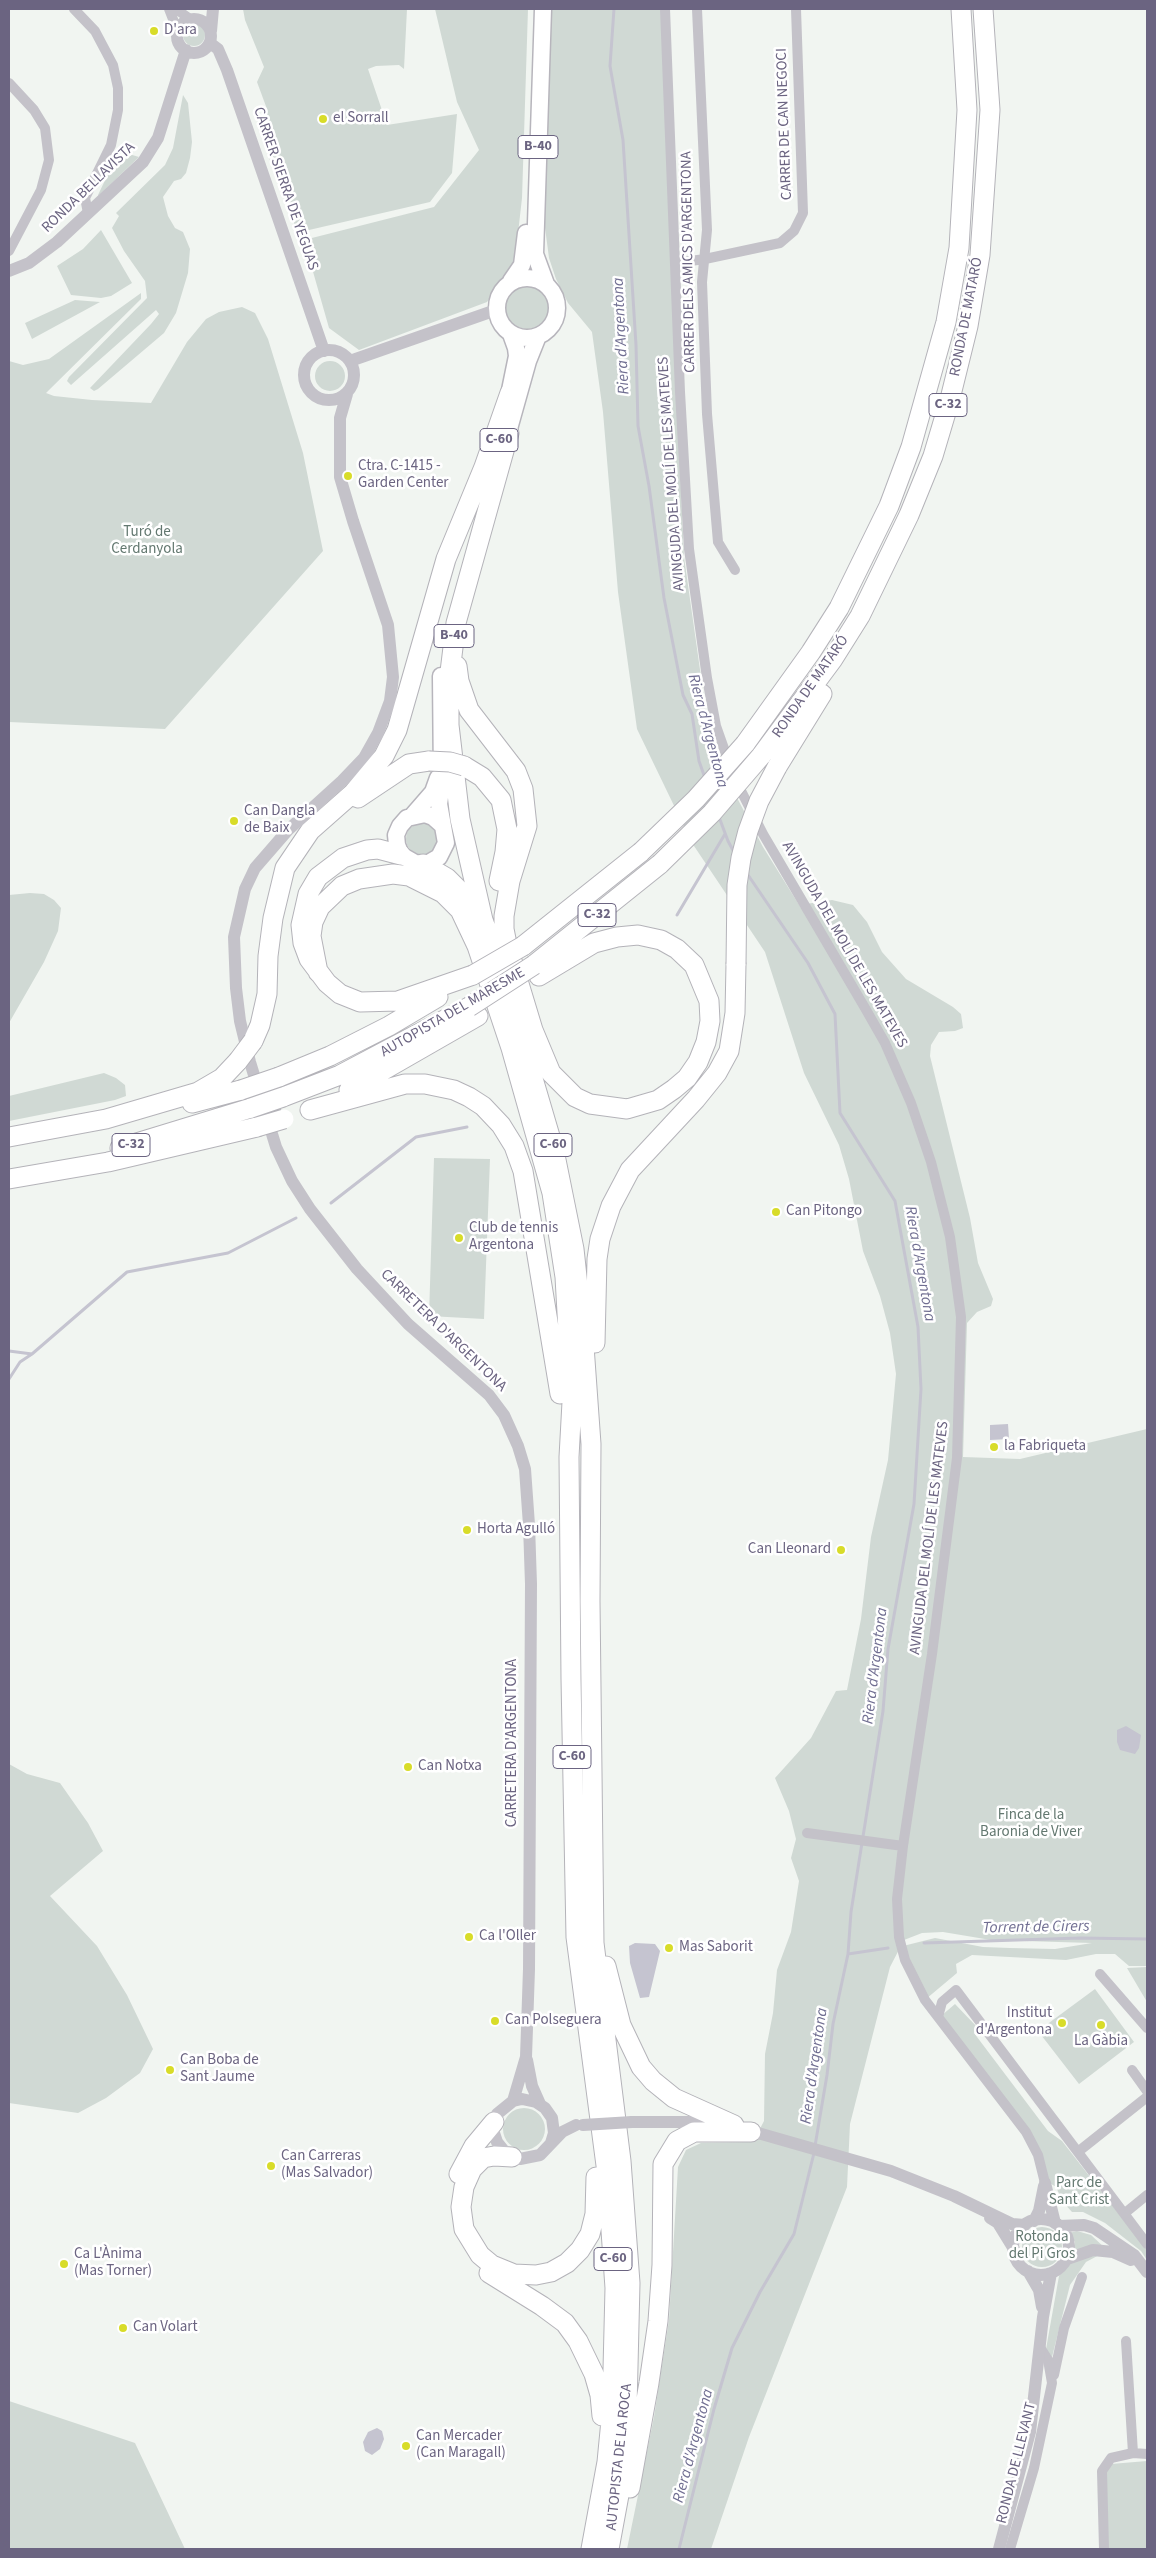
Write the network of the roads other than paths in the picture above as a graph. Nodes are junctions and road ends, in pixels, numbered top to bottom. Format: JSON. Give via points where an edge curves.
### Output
{"nodes":[{"id":1,"x":74,"y":9,"type":"edge"},
{"id":2,"x":169,"y":9,"type":"edge"},
{"id":3,"x":176,"y":9,"type":"edge"},
{"id":4,"x":213,"y":9,"type":"edge"},
{"id":5,"x":539,"y":9,"type":"edge"},
{"id":6,"x":543,"y":9,"type":"edge"},
{"id":7,"x":665,"y":9,"type":"edge"},
{"id":8,"x":697,"y":9,"type":"edge"},
{"id":9,"x":796,"y":9,"type":"edge"},
{"id":10,"x":961,"y":9,"type":"edge"},
{"id":11,"x":983,"y":9,"type":"edge"},
{"id":12,"x":193,"y":16,"type":"edge"},
{"id":13,"x":178,"y":32,"type":"junction"},
{"id":14,"x":210,"y":37,"type":"junction"},
{"id":15,"x":186,"y":50,"type":"junction"},
{"id":16,"x":9,"y":83,"type":"edge"},
{"id":17,"x":88,"y":213,"type":"junction"},
{"id":18,"x":9,"y":252,"type":"edge"},
{"id":19,"x":705,"y":260,"type":"junction"},
{"id":20,"x":676,"y":263,"type":"junction"},
{"id":21,"x":9,"y":271,"type":"edge"},
{"id":22,"x":511,"y":281,"type":"junction"},
{"id":23,"x":546,"y":284,"type":"junction"},
{"id":24,"x":496,"y":310,"type":"junction"},
{"id":25,"x":511,"y":334,"type":"junction"},
{"id":26,"x":538,"y":336,"type":"junction"},
{"id":27,"x":324,"y":351,"type":"junction"},
{"id":28,"x":350,"y":361,"type":"junction"},
{"id":29,"x":510,"y":393,"type":"junction"},
{"id":30,"x":347,"y":394,"type":"junction"},
{"id":31,"x":326,"y":401,"type":"junction"},
{"id":32,"x":340,"y":418,"type":"junction"},
{"id":33,"x":509,"y":433,"type":"joint"},
{"id":34,"x":491,"y":486,"type":"junction"},
{"id":35,"x":909,"y":515,"type":"junction"},
{"id":36,"x":735,"y":570,"type":"dead end"},
{"id":37,"x":745,"y":744,"type":"joint"},
{"id":38,"x":761,"y":756,"type":"joint"},
{"id":39,"x":435,"y":762,"type":"junction"},
{"id":40,"x":413,"y":815,"type":"junction"},
{"id":41,"x":442,"y":826,"type":"junction"},
{"id":42,"x":401,"y":854,"type":"junction"},
{"id":43,"x":423,"y":864,"type":"junction"},
{"id":44,"x":278,"y":897,"type":"junction"},
{"id":45,"x":536,"y":971,"type":"junction"},
{"id":46,"x":318,"y":972,"type":"junction"},
{"id":47,"x":473,"y":975,"type":"junction"},
{"id":48,"x":497,"y":979,"type":"junction"},
{"id":49,"x":473,"y":1011,"type":"junction"},
{"id":50,"x":310,"y":1110,"type":"junction"},
{"id":51,"x":9,"y":1137,"type":"edge"},
{"id":52,"x":9,"y":1145,"type":"edge"},
{"id":53,"x":9,"y":1172,"type":"edge"},
{"id":54,"x":9,"y":1179,"type":"edge"},
{"id":55,"x":591,"y":1444,"type":"junction"},
{"id":56,"x":569,"y":1457,"type":"junction"},
{"id":57,"x":807,"y":1832,"type":"dead end"},
{"id":58,"x":903,"y":1846,"type":"junction"},
{"id":59,"x":593,"y":1906,"type":"junction"},
{"id":60,"x":1100,"y":1974,"type":"dead end"},
{"id":61,"x":938,"y":2017,"type":"junction"},
{"id":62,"x":1147,"y":2028,"type":"edge"},
{"id":63,"x":590,"y":2056,"type":"junction"},
{"id":64,"x":526,"y":2057,"type":"junction"},
{"id":65,"x":1132,"y":2070,"type":"dead end"},
{"id":66,"x":1147,"y":2090,"type":"edge"},
{"id":67,"x":1147,"y":2097,"type":"edge"},
{"id":68,"x":513,"y":2101,"type":"junction"},
{"id":69,"x":545,"y":2109,"type":"junction"},
{"id":70,"x":494,"y":2122,"type":"junction"},
{"id":71,"x":734,"y":2124,"type":"junction"},
{"id":72,"x":579,"y":2125,"type":"junction"},
{"id":73,"x":758,"y":2134,"type":"junction"},
{"id":74,"x":551,"y":2142,"type":"junction"},
{"id":75,"x":1079,"y":2151,"type":"junction"},
{"id":76,"x":512,"y":2157,"type":"junction"},
{"id":77,"x":1045,"y":2183,"type":"junction"},
{"id":78,"x":1147,"y":2195,"type":"edge"},
{"id":79,"x":974,"y":2206,"type":"junction"},
{"id":80,"x":1126,"y":2213,"type":"junction"},
{"id":81,"x":1029,"y":2223,"type":"junction"},
{"id":82,"x":1057,"y":2225,"type":"junction"},
{"id":83,"x":1147,"y":2244,"type":"edge"},
{"id":84,"x":1014,"y":2249,"type":"junction"},
{"id":85,"x":1067,"y":2258,"type":"junction"},
{"id":86,"x":1146,"y":2270,"type":"edge"},
{"id":87,"x":1028,"y":2271,"type":"junction"},
{"id":88,"x":1051,"y":2273,"type":"junction"},
{"id":89,"x":1082,"y":2277,"type":"dead end"},
{"id":90,"x":1043,"y":2317,"type":"junction"},
{"id":91,"x":1126,"y":2341,"type":"dead end"},
{"id":92,"x":1041,"y":2349,"type":"junction"},
{"id":93,"x":1052,"y":2383,"type":"junction"},
{"id":94,"x":1133,"y":2453,"type":"junction"},
{"id":95,"x":1147,"y":2454,"type":"edge"},
{"id":96,"x":607,"y":2462,"type":"junction"},
{"id":97,"x":591,"y":2549,"type":"edge"},
{"id":98,"x":609,"y":2549,"type":"edge"},
{"id":99,"x":619,"y":2549,"type":"edge"},
{"id":100,"x":999,"y":2549,"type":"edge"},
{"id":101,"x":1010,"y":2549,"type":"edge"},
{"id":102,"x":1104,"y":2549,"type":"edge"}],
"edges":[{"from":1,"to":17,"type":"street","via":[[95,31],[113,65],[118,88],[118,110],[111,145],[85,198]]},
{"from":2,"to":13,"type":"street"},
{"from":3,"to":12,"type":"street"},
{"from":4,"to":14,"type":"street"},
{"from":5,"to":22,"type":"main road","number":"B-40","via":[[525,248],[522,265]]},
{"from":6,"to":23,"type":"main road","number":"B-40","via":[[535,254]]},
{"from":7,"to":20,"type":"street","name":"AVINGUDA DEL MOLÍ DE LES MATEVES"},
{"from":8,"to":19,"type":"street","name":"CARRER DELS AMICS D'ARGENTONA","via":[[707,230]]},
{"from":9,"to":19,"type":"street","name":"CARRER DE CAN NEGOCI","via":[[802,213],[794,231],[780,243]]},
{"from":10,"to":37,"type":"highway","name":"RONDA DE MATARÓ","number":"C-32","via":[[967,110],[959,248],[946,322],[911,447],[889,506],[839,608],[812,652]]},
{"from":11,"to":35,"type":"highway","name":"RONDA DE MATARÓ","number":"C-32","via":[[990,110],[980,255],[968,326],[950,399],[933,456]]},
{"from":12,"to":13,"type":"street","via":[[182,24]]},
{"from":12,"to":14,"type":"street","via":[[202,20]]},
{"from":13,"to":15,"type":"street","via":[[180,43]]},
{"from":14,"to":15,"type":"street","via":[[201,51]]},
{"from":14,"to":27,"type":"street","name":"CARRER SIERRA DE YEGUAS","via":[[221,54]]},
{"from":15,"to":17,"type":"street","name":"RONDA BELLAVISTA","via":[[153,147],[128,177]]},
{"from":16,"to":18,"type":"street","via":[[34,110],[45,128],[49,160],[41,190]]},
{"from":17,"to":21,"type":"street","name":"RONDA BELLAVISTA","via":[[45,252],[30,263]]},
{"from":19,"to":20,"type":"street","name":"CARRER DE CAN NEGOCI"},
{"from":19,"to":36,"type":"street","name":"CARRER DELS AMICS D'ARGENTONA","via":[[702,282],[706,404],[718,542]]},
{"from":20,"to":58,"type":"street","name":"AVINGUDA DEL MOLÍ DE LES MATEVES","via":[[689,549],[716,726],[734,777],[763,834],[866,1008],[904,1086],[931,1162],[954,1264],[961,1317],[957,1458]]},
{"from":22,"to":23,"type":"main road","via":[[529,278]]},
{"from":22,"to":24,"type":"main road","number":"B-40","via":[[504,287]]},
{"from":23,"to":26,"type":"main road","number":"B-40","via":[[556,299],[557,308],[552,325]]},
{"from":24,"to":25,"type":"main road","via":[[501,323]]},
{"from":24,"to":28,"type":"street"},
{"from":25,"to":26,"type":"main road","via":[[529,338]]},
{"from":25,"to":29,"type":"main road","via":[[517,356]]},
{"from":26,"to":33,"type":"main road","number":"B-40","via":[[528,360]]},
{"from":27,"to":28,"type":"street","via":[[336,351]]},
{"from":27,"to":31,"type":"street","via":[[309,360],[304,378],[309,390]]},
{"from":28,"to":30,"type":"street","via":[[355,375]]},
{"from":29,"to":34,"type":"main road","number":"C-60"},
{"from":29,"to":44,"type":"highway","via":[[446,559],[397,730],[373,770],[310,830],[292,854]]},
{"from":30,"to":31,"type":"street"},
{"from":30,"to":32,"type":"street","name":"CARRETERA D'ARGENTONA"},
{"from":31,"to":32,"type":"street"},
{"from":32,"to":64,"type":"street","name":"CARRETERA D'ARGENTONA","via":[[340,477],[388,625],[393,676],[390,701],[364,758],[288,830],[255,868],[245,889],[234,937],[236,988],[250,1062],[276,1147],[292,1180],[310,1209],[357,1269],[408,1324],[489,1395],[504,1415],[525,1469],[530,1584]]},
{"from":33,"to":34,"type":"highway","number":"B-40"},
{"from":34,"to":39,"type":"main road","number":"C-60","via":[[448,625]]},
{"from":34,"to":45,"type":"highway","via":[[464,613],[457,667],[470,710],[516,771],[526,803],[524,839],[510,881],[504,916],[506,944],[533,1030],[551,1073],[575,1097],[590,1104],[627,1108],[658,1100],[686,1078],[698,1062],[707,1035],[709,1001],[694,965],[661,940],[638,935],[617,936],[594,943]]},
{"from":34,"to":48,"type":"highway","number":"B-40","via":[[456,623],[448,694],[460,819]]},
{"from":35,"to":38,"type":"highway","name":"RONDA DE MATARÓ","number":"C-32","via":[[860,616],[833,659]]},
{"from":35,"to":55,"type":"highway","bridge":true,"via":[[886,584],[866,625],[777,767],[756,808],[741,858],[737,885],[736,1014],[729,1051],[717,1073],[696,1099],[630,1170],[611,1206],[600,1239],[596,1279],[595,1409]]},
{"from":37,"to":47,"type":"highway","name":"AUTOPISTA DEL MARESME","number":"C-32","bridge":true,"via":[[641,852],[523,946]]},
{"from":38,"to":45,"type":"highway","name":"AUTOPISTA DEL MARESME","number":"C-32","bridge":true,"via":[[712,813],[660,864]]},
{"from":39,"to":40,"type":"main road","number":"C-60","via":[[433,792]]},
{"from":39,"to":41,"type":"main road","number":"C-60"},
{"from":39,"to":44,"type":"highway","via":[[409,764],[390,775],[318,831],[291,866]]},
{"from":39,"to":48,"type":"highway","bridge":true,"via":[[464,766],[482,777],[500,800],[505,816],[505,852],[493,907]]},
{"from":40,"to":41,"type":"main road","via":[[429,815]]},
{"from":40,"to":42,"type":"main road","number":"C-60","via":[[402,823],[397,832],[396,842]]},
{"from":41,"to":43,"type":"main road","number":"C-60","via":[[446,836],[444,850],[434,861]]},
{"from":42,"to":43,"type":"main road","number":"C-60","via":[[411,862]]},
{"from":42,"to":46,"type":"highway","via":[[367,850],[343,858],[318,877],[308,894],[301,925],[303,943]]},
{"from":43,"to":48,"type":"highway","number":"C-60","via":[[447,878],[467,900]]},
{"from":44,"to":51,"type":"highway","bridge":true,"via":[[268,956],[267,994],[260,1025],[253,1041],[222,1078],[198,1092],[106,1119]]},
{"from":45,"to":49,"type":"highway","name":"AUTOPISTA DEL MARESME","number":"C-32","bridge":true},
{"from":46,"to":47,"type":"highway","via":[[340,994],[360,1002],[382,1003],[416,996]]},
{"from":46,"to":48,"type":"highway","via":[[311,936],[320,907],[342,886],[359,879],[393,874],[426,883],[443,893],[460,910]]},
{"from":47,"to":52,"type":"highway","name":"AUTOPISTA DEL MARESME","number":"C-32","bridge":true,"via":[[389,1026],[279,1077],[105,1128]]},
{"from":48,"to":55,"type":"highway","number":"C-60","via":[[554,1150],[574,1249]]},
{"from":48,"to":56,"type":"highway","number":"C-60","via":[[552,1193],[565,1277],[572,1402]]},
{"from":49,"to":50,"type":"highway","via":[[372,1079]]},
{"from":49,"to":53,"type":"highway","name":"AUTOPISTA DEL MARESME","number":"C-32","bridge":true,"via":[[340,1075],[283,1097],[110,1151]]},
{"from":50,"to":54,"type":"highway","bridge":true,"via":[[257,1127],[108,1162]]},
{"from":50,"to":56,"type":"highway","via":[[398,1086],[425,1084],[469,1097],[501,1125],[514,1146],[523,1171]]},
{"from":55,"to":59,"type":"highway","number":"C-60"},
{"from":56,"to":63,"type":"highway","number":"C-60","via":[[574,1888]]},
{"from":57,"to":58,"type":"street"},
{"from":58,"to":61,"type":"street","name":"AVINGUDA DEL MOLÍ DE LES MATEVES","via":[[897,1899],[899,1937],[905,1960],[925,2000]]},
{"from":59,"to":71,"type":"highway","via":[[621,2025],[641,2067],[674,2098]]},
{"from":59,"to":98,"type":"highway","name":"AUTOPISTA DE LA ROCA","number":"C-60","via":[[599,1995],[625,2208],[630,2283],[630,2364],[619,2495]]},
{"from":60,"to":62,"type":"street"},
{"from":61,"to":75,"type":"street","via":[[942,2002],[956,1990]]},
{"from":61,"to":77,"type":"street","name":"AVINGUDA DEL MOLÍ DE LES MATEVES","via":[[1026,2132],[1038,2155]]},
{"from":63,"to":76,"type":"highway","via":[[588,2084],[597,2186],[595,2214],[590,2234],[580,2250],[551,2272],[514,2274],[492,2265],[480,2255],[464,2229],[461,2207],[464,2187],[472,2169],[483,2158]]},
{"from":63,"to":96,"type":"highway","number":"C-60","via":[[607,2172],[615,2288],[612,2410]]},
{"from":64,"to":68,"type":"street"},
{"from":64,"to":69,"type":"street","via":[[532,2086]]},
{"from":65,"to":66,"type":"street"},
{"from":67,"to":75,"type":"street"},
{"from":68,"to":69,"type":"street","via":[[527,2099]]},
{"from":68,"to":70,"type":"street","via":[[502,2108]]},
{"from":69,"to":72,"type":"street"},
{"from":69,"to":74,"type":"street","via":[[554,2128]]},
{"from":70,"to":76,"type":"street","via":[[496,2142]]},
{"from":70,"to":96,"type":"highway","via":[[460,2169],[452,2207],[456,2230],[464,2247],[490,2275],[565,2323],[578,2341],[600,2395],[602,2442]]},
{"from":71,"to":72,"type":"street","bridge":true,"via":[[700,2120]]},
{"from":71,"to":73,"type":"street"},
{"from":72,"to":74,"type":"street","via":[[562,2132]]},
{"from":73,"to":79,"type":"street","via":[[854,2159],[925,2183]]},
{"from":73,"to":99,"type":"highway","via":[[694,2132],[677,2141],[663,2164],[662,2265],[655,2347]]},
{"from":74,"to":76,"type":"street","via":[[532,2158]]},
{"from":75,"to":80,"type":"street"},
{"from":77,"to":81,"type":"street","via":[[1040,2210]]},
{"from":77,"to":82,"type":"street"},
{"from":78,"to":80,"type":"street"},
{"from":79,"to":81,"type":"street","via":[[1012,2224]]},
{"from":79,"to":84,"type":"street","via":[[998,2223]]},
{"from":80,"to":83,"type":"street"},
{"from":81,"to":82,"type":"street","via":[[1044,2220]]},
{"from":81,"to":84,"type":"street","via":[[1017,2234]]},
{"from":82,"to":85,"type":"street","via":[[1068,2242]]},
{"from":82,"to":86,"type":"street","via":[[1094,2228],[1134,2255]]},
{"from":84,"to":87,"type":"street","via":[[1018,2262]]},
{"from":85,"to":86,"type":"street","via":[[1083,2252],[1113,2252]]},
{"from":85,"to":88,"type":"street"},
{"from":87,"to":88,"type":"street","via":[[1039,2275]]},
{"from":87,"to":90,"type":"street","via":[[1039,2290]]},
{"from":88,"to":90,"type":"street"},
{"from":89,"to":93,"type":"street","name":"RONDA DE LLEVANT","via":[[1064,2328]]},
{"from":90,"to":92,"type":"street"},
{"from":91,"to":94,"type":"street"},
{"from":92,"to":93,"type":"street","name":"RONDA DE LLEVANT","via":[[1048,2360]]},
{"from":92,"to":100,"type":"street","via":[[1030,2432]]},
{"from":93,"to":101,"type":"street","name":"RONDA DE LLEVANT","via":[[1034,2468]]},
{"from":94,"to":95,"type":"street"},
{"from":94,"to":102,"type":"street","via":[[1111,2458],[1102,2471]]},
{"from":96,"to":97,"type":"highway","name":"AUTOPISTA DE LA ROCA","number":"C-60"}]}
